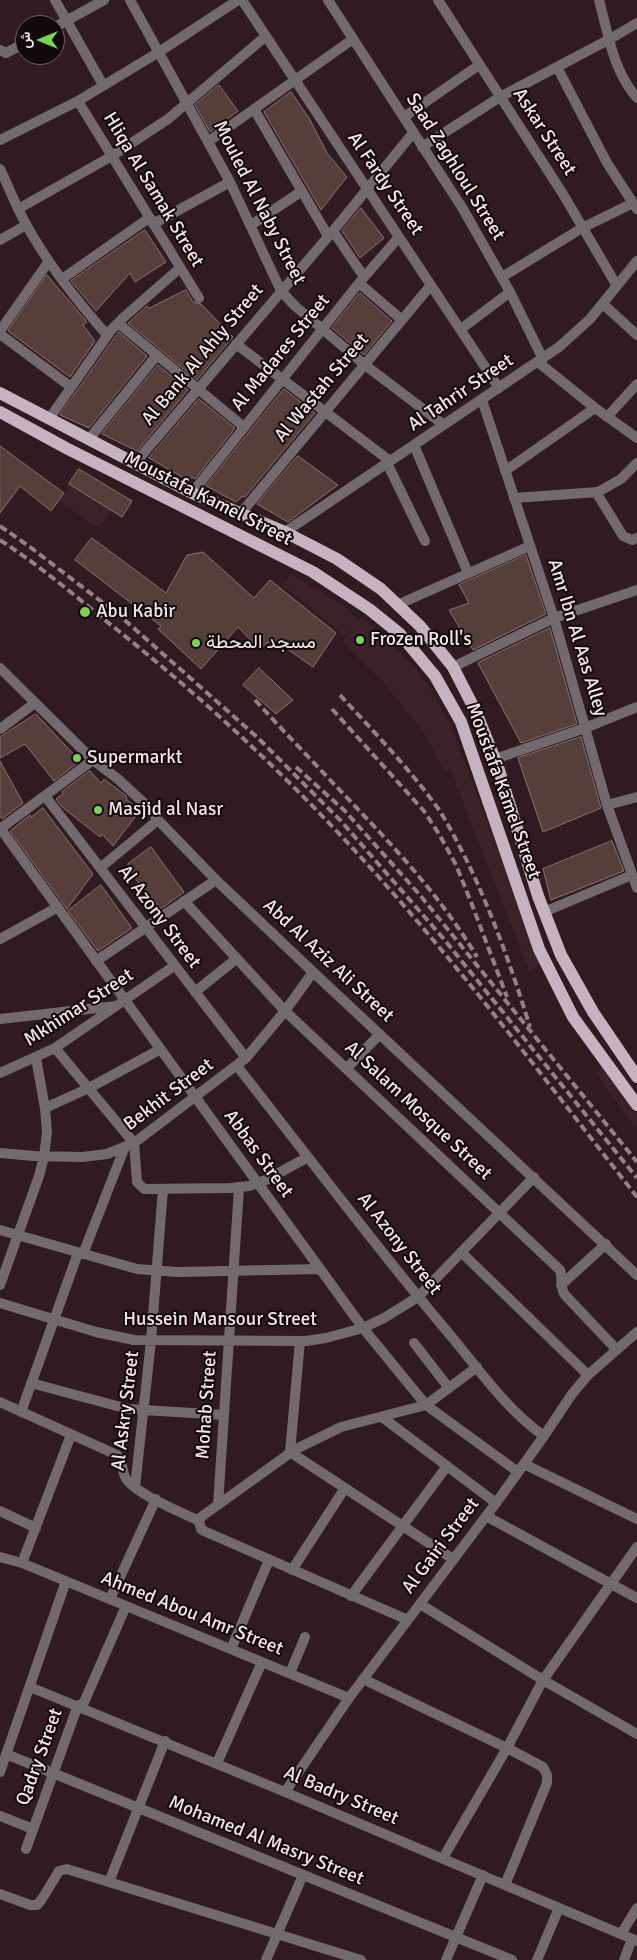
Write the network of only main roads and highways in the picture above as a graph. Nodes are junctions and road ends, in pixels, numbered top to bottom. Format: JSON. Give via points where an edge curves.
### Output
{"nodes":[{"id":1,"x":0,"y":393,"type":"edge"},
{"id":2,"x":0,"y":412,"type":"edge"},
{"id":3,"x":635,"y":1071,"type":"edge"},
{"id":4,"x":637,"y":1105,"type":"edge"}],
"edges":[{"from":1,"to":3,"type":"main road","name":"Moustafa Kamel Street","via":[[192,493],[285,532],[337,559],[381,589],[420,626],[453,667],[476,712],[561,955],[593,1012]]},
{"from":2,"to":4,"type":"main road","name":"Moustafa Kamel Street","via":[[313,572],[400,634],[435,676],[462,722],[539,949],[573,1017]]}]}
